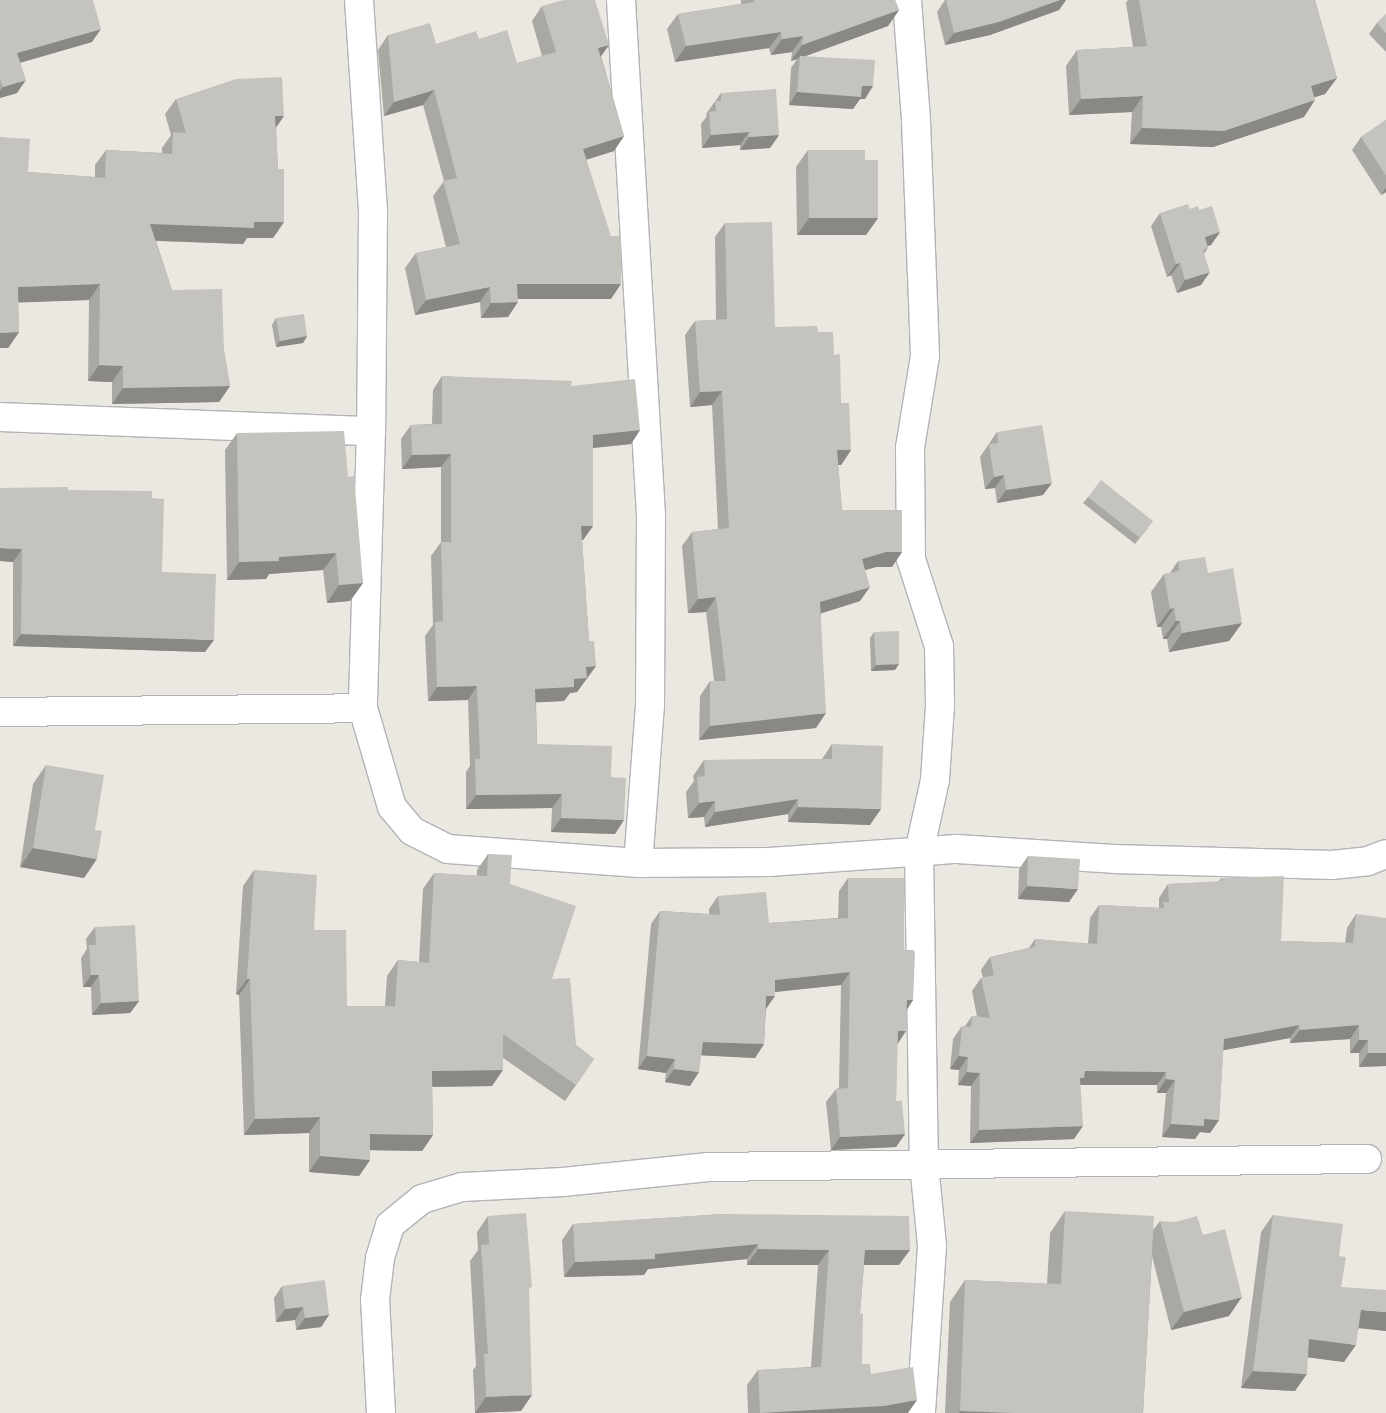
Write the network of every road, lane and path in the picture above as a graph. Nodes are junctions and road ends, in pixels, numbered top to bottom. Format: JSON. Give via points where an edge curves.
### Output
{"nodes":[{"id":1,"x":359,"y":0,"type":"edge"},
{"id":2,"x":621,"y":0,"type":"edge"},
{"id":3,"x":907,"y":0,"type":"edge"},
{"id":4,"x":0,"y":417,"type":"edge"},
{"id":5,"x":372,"y":430,"type":"junction"},
{"id":6,"x":363,"y":708,"type":"junction"},
{"id":7,"x":0,"y":712,"type":"edge"},
{"id":8,"x":919,"y":852,"type":"junction"},
{"id":9,"x":1386,"y":854,"type":"edge"},
{"id":10,"x":638,"y":863,"type":"junction"},
{"id":11,"x":1367,"y":1159,"type":"dead end"},
{"id":12,"x":924,"y":1164,"type":"junction"},
{"id":13,"x":381,"y":1413,"type":"edge"},
{"id":14,"x":920,"y":1413,"type":"edge"}],
"edges":[{"from":1,"to":5,"type":"street","via":[[373,213]]},
{"from":2,"to":10,"type":"street","via":[[651,515],[650,705]]},
{"from":3,"to":8,"type":"street","via":[[916,120],[925,356],[910,448],[911,559],[939,646],[940,706],[935,780]]},
{"from":4,"to":5,"type":"street"},
{"from":5,"to":6,"type":"street"},
{"from":6,"to":7,"type":"street"},
{"from":6,"to":10,"type":"street","via":[[392,807],[412,831],[448,849]]},
{"from":8,"to":9,"type":"street","via":[[985,849],[1114,859],[1332,865],[1368,861]]},
{"from":8,"to":10,"type":"street","via":[[770,862]]},
{"from":8,"to":12,"type":"street"},
{"from":11,"to":12,"type":"street"},
{"from":12,"to":13,"type":"street","via":[[708,1167],[563,1182],[462,1187],[422,1199],[390,1225],[380,1258],[375,1300]]},
{"from":12,"to":14,"type":"street","via":[[932,1246]]}]}
